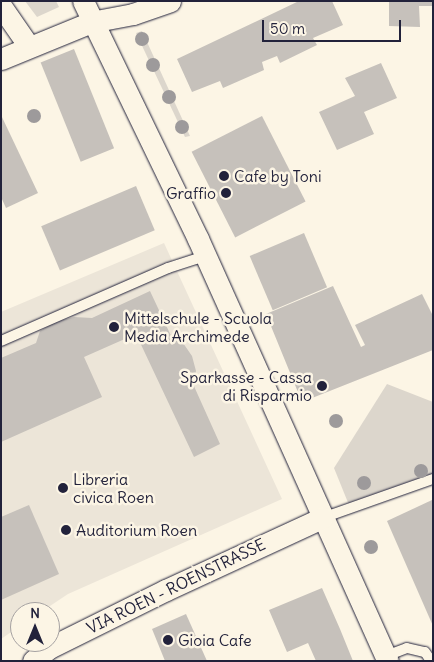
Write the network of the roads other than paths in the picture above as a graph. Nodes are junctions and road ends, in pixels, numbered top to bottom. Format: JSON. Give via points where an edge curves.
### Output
{"nodes":[{"id":1,"x":83,"y":1,"type":"edge"},
{"id":2,"x":170,"y":1,"type":"edge"},
{"id":3,"x":1,"y":6,"type":"edge"},
{"id":4,"x":91,"y":22,"type":"junction"},
{"id":5,"x":28,"y":46,"type":"junction"},
{"id":6,"x":1,"y":59,"type":"edge"},
{"id":7,"x":205,"y":256,"type":"junction"},
{"id":8,"x":1,"y":341,"type":"edge"},
{"id":9,"x":433,"y":479,"type":"edge"},
{"id":10,"x":322,"y":518,"type":"junction"},
{"id":11,"x":387,"y":658,"type":"edge"},
{"id":12,"x":33,"y":661,"type":"edge"},
{"id":13,"x":431,"y":661,"type":"edge"}],
"edges":[{"from":1,"to":4,"type":"street"},
{"from":2,"to":4,"type":"street","via":[[133,14]]},
{"from":3,"to":5,"type":"street"},
{"from":4,"to":5,"type":"street"},
{"from":4,"to":7,"type":"street"},
{"from":5,"to":6,"type":"street"},
{"from":7,"to":8,"type":"lane","via":[[168,268]]},
{"from":7,"to":10,"type":"street"},
{"from":9,"to":10,"type":"lane"},
{"from":10,"to":11,"type":"street"},
{"from":10,"to":12,"type":"street","name":"VIA ROEN - ROENSTRASSE","via":[[158,594],[49,648]]},
{"from":11,"to":13,"type":"lane","via":[[407,648],[425,652]]}]}
